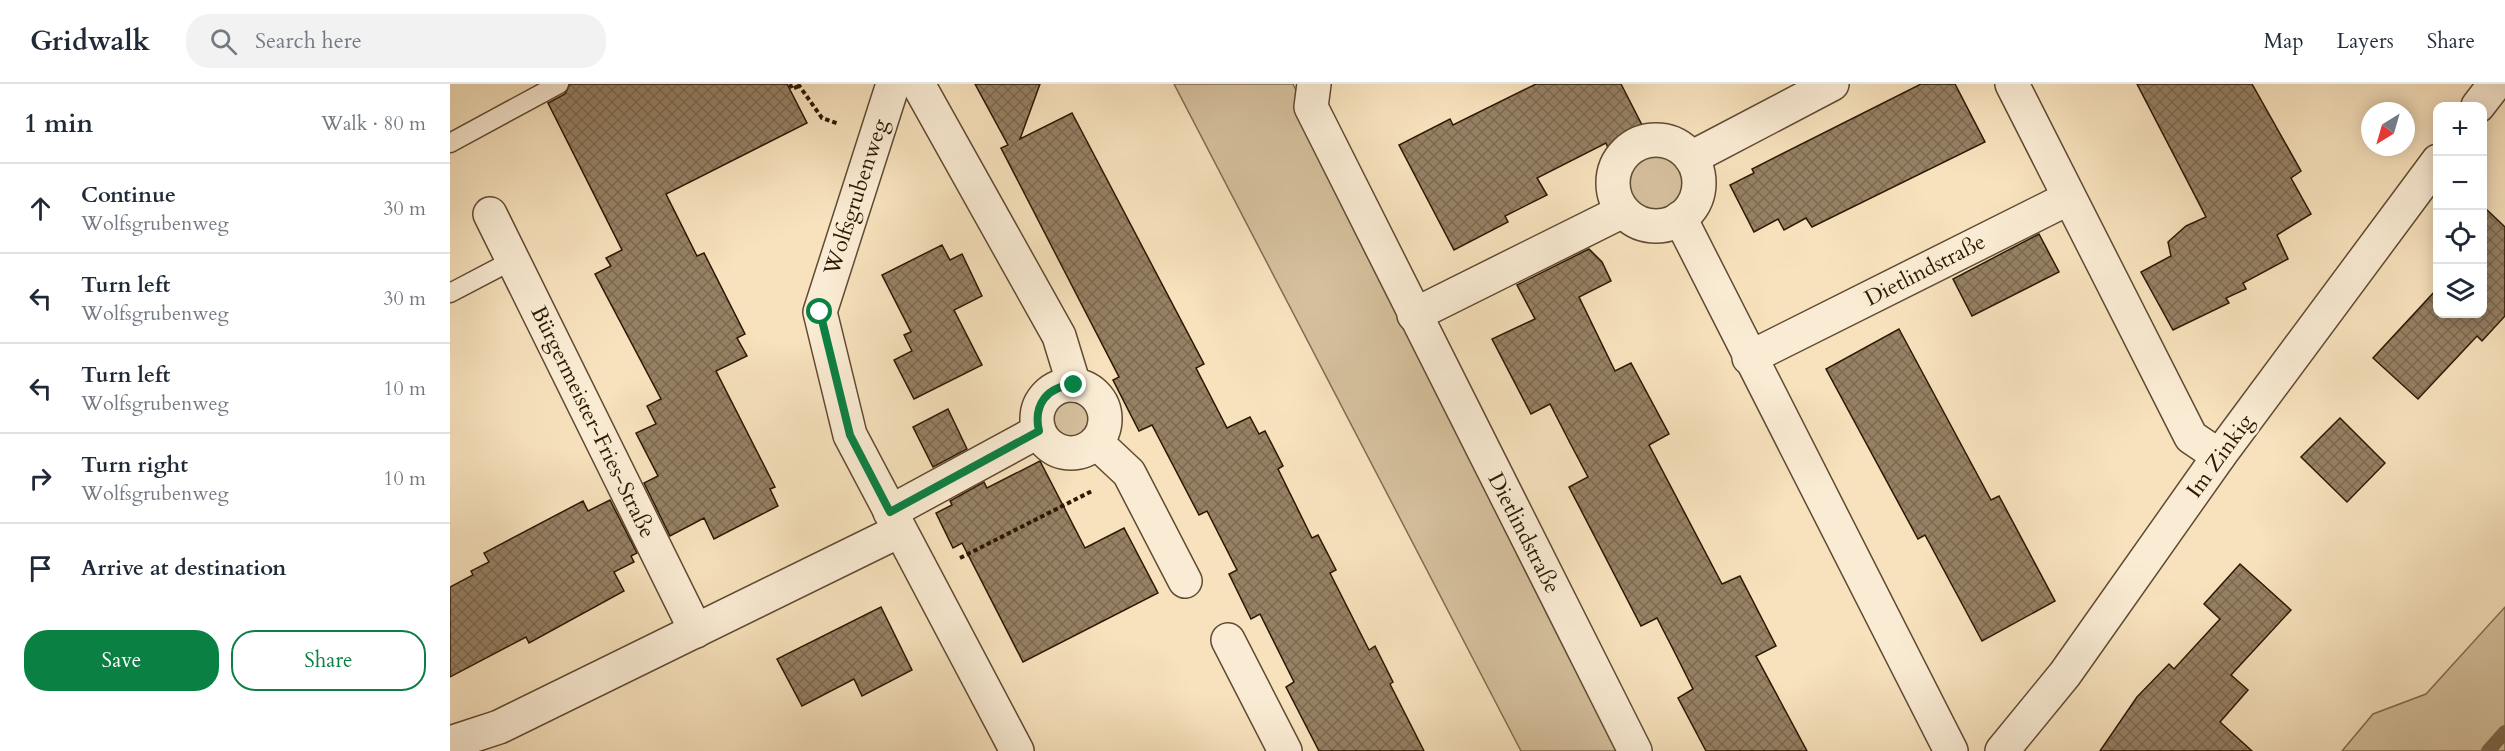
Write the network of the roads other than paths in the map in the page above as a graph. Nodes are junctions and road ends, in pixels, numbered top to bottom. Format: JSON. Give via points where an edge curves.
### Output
{"nodes":[{"id":1,"x":559,"y":84,"type":"edge"},
{"id":2,"x":893,"y":84,"type":"edge"},
{"id":3,"x":918,"y":84,"type":"edge"},
{"id":4,"x":1314,"y":84,"type":"edge"},
{"id":5,"x":1832,"y":84,"type":"edge"},
{"id":6,"x":2012,"y":84,"type":"edge"},
{"id":7,"x":2494,"y":84,"type":"edge"},
{"id":8,"x":2481,"y":102,"type":"edge"},
{"id":9,"x":450,"y":143,"type":"edge"},
{"id":10,"x":1691,"y":158,"type":"junction"},
{"id":11,"x":2433,"y":168,"type":"edge"},
{"id":12,"x":2069,"y":198,"type":"junction"},
{"id":13,"x":1623,"y":211,"type":"junction"},
{"id":14,"x":490,"y":214,"type":"dead end"},
{"id":15,"x":1680,"y":218,"type":"junction"},
{"id":16,"x":513,"y":260,"type":"junction"},
{"id":17,"x":450,"y":292,"type":"edge"},
{"id":18,"x":1414,"y":315,"type":"junction"},
{"id":19,"x":1749,"y":358,"type":"junction"},
{"id":20,"x":1074,"y":385,"type":"junction"},
{"id":21,"x":1039,"y":431,"type":"junction"},
{"id":22,"x":1096,"y":442,"type":"junction"},
{"id":23,"x":2219,"y":456,"type":"junction"},
{"id":24,"x":895,"y":521,"type":"junction"},
{"id":25,"x":1185,"y":581,"type":"dead end"},
{"id":26,"x":696,"y":631,"type":"junction"},
{"id":27,"x":1228,"y":640,"type":"dead end"},
{"id":28,"x":504,"y":739,"type":"edge"},
{"id":29,"x":450,"y":742,"type":"edge"},
{"id":30,"x":1017,"y":751,"type":"edge"},
{"id":31,"x":1285,"y":751,"type":"edge"},
{"id":32,"x":1635,"y":751,"type":"edge"},
{"id":33,"x":1951,"y":751,"type":"edge"},
{"id":34,"x":2002,"y":751,"type":"edge"}],
"edges":[{"from":1,"to":9,"type":"lane"},
{"from":2,"to":24,"type":"street","name":"Wolfsgrubenweg","via":[[820,312],[850,435]]},
{"from":3,"to":20,"type":"street","via":[[1059,336]]},
{"from":4,"to":18,"type":"street","name":"Dietlindstraße","via":[[1311,107]]},
{"from":5,"to":10,"type":"street"},
{"from":6,"to":12,"type":"street"},
{"from":7,"to":8,"type":"street"},
{"from":10,"to":13,"type":"street","via":[[1681,147],[1654,139],[1629,148],[1619,159],[1612,186]]},
{"from":10,"to":15,"type":"street","via":[[1698,190],[1689,210]]},
{"from":11,"to":23,"type":"street","name":"Im Zinkig"},
{"from":12,"to":19,"type":"street","name":"Dietlindstraße"},
{"from":12,"to":23,"type":"street","via":[[2191,437]]},
{"from":13,"to":15,"type":"street","via":[[1632,219],[1657,226]]},
{"from":13,"to":18,"type":"street"},
{"from":14,"to":16,"type":"street","name":"Bürgermeister-Fries-Straße"},
{"from":15,"to":19,"type":"street"},
{"from":16,"to":17,"type":"lane"},
{"from":16,"to":26,"type":"street","name":"Bürgermeister-Fries-Straße"},
{"from":18,"to":32,"type":"street","name":"Dietlindstraße"},
{"from":19,"to":33,"type":"street"},
{"from":20,"to":21,"type":"street","via":[[1062,386],[1044,398],[1036,420]]},
{"from":20,"to":22,"type":"street","via":[[1094,393],[1104,412],[1102,433]]},
{"from":21,"to":22,"type":"street","via":[[1045,441],[1064,453],[1076,453]]},
{"from":21,"to":24,"type":"street"},
{"from":22,"to":25,"type":"street","via":[[1129,472]]},
{"from":23,"to":34,"type":"street","name":"Im Zinkig","via":[[2065,674]]},
{"from":24,"to":26,"type":"street"},
{"from":24,"to":30,"type":"street","name":"Wolfsgrubenweg"},
{"from":26,"to":28,"type":"street"},
{"from":27,"to":31,"type":"street"},
{"from":28,"to":29,"type":"street"}]}
